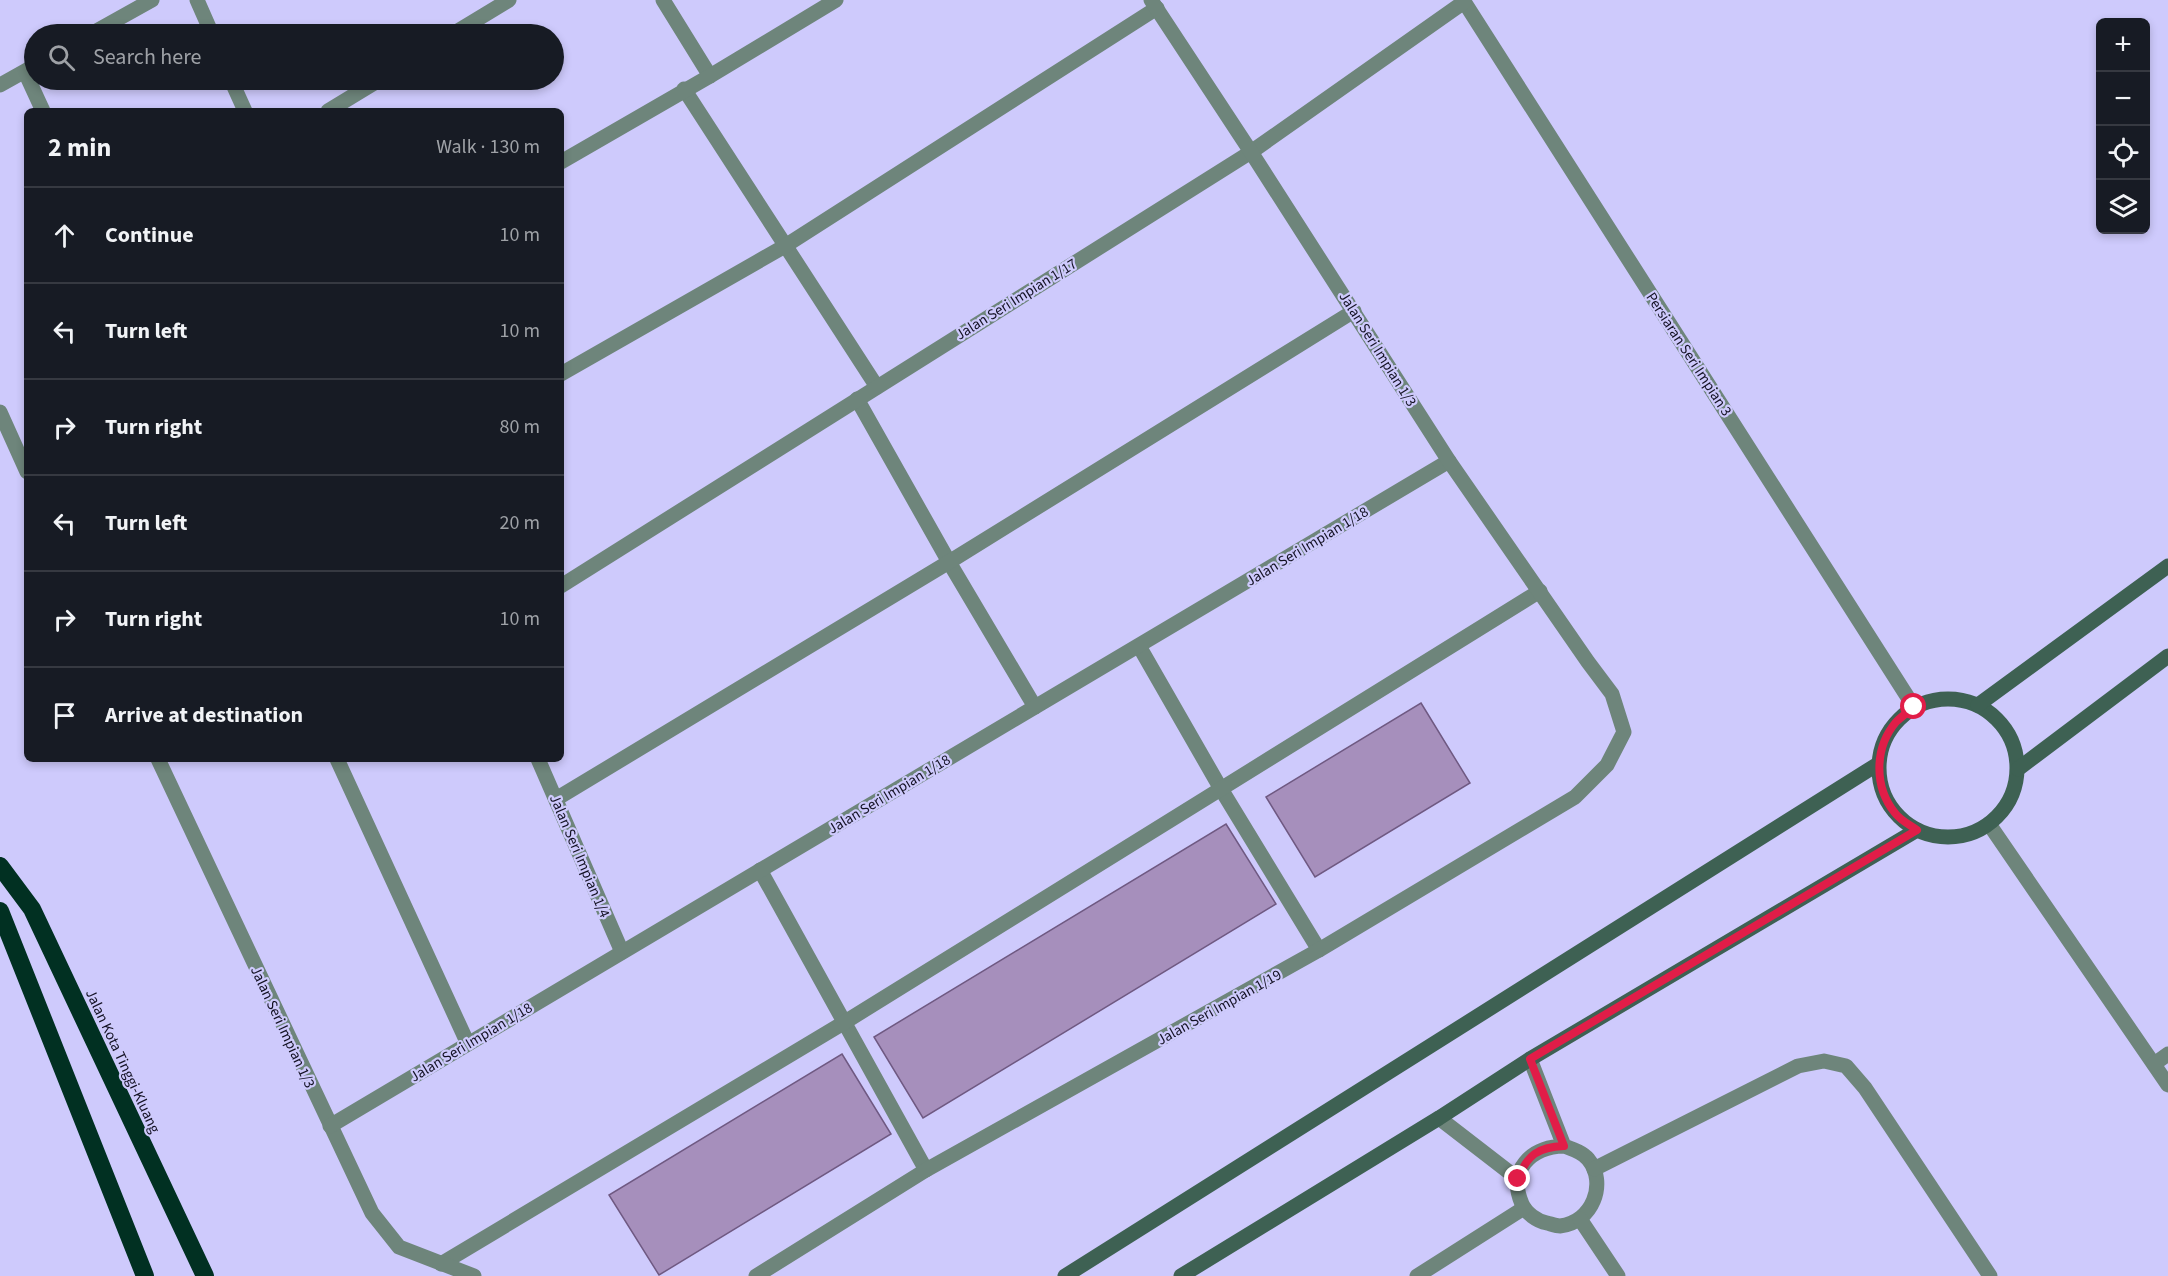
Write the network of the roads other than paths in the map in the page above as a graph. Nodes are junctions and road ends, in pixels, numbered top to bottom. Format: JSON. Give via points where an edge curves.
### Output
{"nodes":[{"id":1,"x":152,"y":0,"type":"edge"},
{"id":2,"x":197,"y":0,"type":"edge"},
{"id":3,"x":509,"y":0,"type":"edge"},
{"id":4,"x":663,"y":0,"type":"edge"},
{"id":5,"x":836,"y":0,"type":"edge"},
{"id":6,"x":1463,"y":1,"type":"edge"},
{"id":7,"x":1154,"y":4,"type":"edge"},
{"id":8,"x":109,"y":24,"type":"edge"},
{"id":9,"x":208,"y":24,"type":"edge"},
{"id":10,"x":469,"y":24,"type":"edge"},
{"id":11,"x":24,"y":72,"type":"edge"},
{"id":12,"x":710,"y":76,"type":"junction"},
{"id":13,"x":0,"y":85,"type":"edge"},
{"id":14,"x":684,"y":89,"type":"junction"},
{"id":15,"x":36,"y":90,"type":"edge"},
{"id":16,"x":236,"y":90,"type":"edge"},
{"id":17,"x":363,"y":90,"type":"edge"},
{"id":18,"x":42,"y":108,"type":"edge"},
{"id":19,"x":244,"y":108,"type":"edge"},
{"id":20,"x":333,"y":108,"type":"edge"},
{"id":21,"x":1251,"y":152,"type":"junction"},
{"id":22,"x":564,"y":160,"type":"edge"},
{"id":23,"x":785,"y":246,"type":"junction"},
{"id":24,"x":1354,"y":311,"type":"junction"},
{"id":25,"x":564,"y":372,"type":"edge"},
{"id":26,"x":876,"y":387,"type":"junction"},
{"id":27,"x":857,"y":399,"type":"junction"},
{"id":28,"x":0,"y":412,"type":"edge"},
{"id":29,"x":1449,"y":461,"type":"junction"},
{"id":30,"x":24,"y":465,"type":"edge"},
{"id":31,"x":949,"y":562,"type":"junction"},
{"id":32,"x":2168,"y":566,"type":"edge"},
{"id":33,"x":564,"y":584,"type":"edge"},
{"id":34,"x":1540,"y":591,"type":"junction"},
{"id":35,"x":1139,"y":646,"type":"junction"},
{"id":36,"x":2168,"y":656,"type":"edge"},
{"id":37,"x":1612,"y":694,"type":"joint"},
{"id":38,"x":1978,"y":705,"type":"junction"},
{"id":39,"x":1035,"y":707,"type":"junction"},
{"id":40,"x":1914,"y":707,"type":"junction"},
{"id":41,"x":160,"y":762,"type":"edge"},
{"id":42,"x":338,"y":762,"type":"edge"},
{"id":43,"x":539,"y":762,"type":"edge"},
{"id":44,"x":1878,"y":764,"type":"junction"},
{"id":45,"x":2018,"y":769,"type":"junction"},
{"id":46,"x":1221,"y":789,"type":"junction"},
{"id":47,"x":556,"y":799,"type":"junction"},
{"id":48,"x":1989,"y":824,"type":"junction"},
{"id":49,"x":1917,"y":830,"type":"junction"},
{"id":50,"x":0,"y":866,"type":"edge"},
{"id":51,"x":760,"y":870,"type":"junction"},
{"id":52,"x":0,"y":911,"type":"edge"},
{"id":53,"x":1319,"y":950,"type":"junction"},
{"id":54,"x":622,"y":952,"type":"junction"},
{"id":55,"x":845,"y":1022,"type":"junction"},
{"id":56,"x":468,"y":1044,"type":"junction"},
{"id":57,"x":2168,"y":1054,"type":"edge"},
{"id":58,"x":1530,"y":1059,"type":"junction"},
{"id":59,"x":2154,"y":1064,"type":"junction"},
{"id":60,"x":2168,"y":1085,"type":"edge"},
{"id":61,"x":1439,"y":1118,"type":"junction"},
{"id":62,"x":330,"y":1126,"type":"junction"},
{"id":63,"x":1564,"y":1146,"type":"junction"},
{"id":64,"x":1594,"y":1169,"type":"junction"},
{"id":65,"x":926,"y":1170,"type":"junction"},
{"id":66,"x":1518,"y":1179,"type":"junction"},
{"id":67,"x":1524,"y":1208,"type":"junction"},
{"id":68,"x":1580,"y":1219,"type":"junction"},
{"id":69,"x":441,"y":1264,"type":"junction"},
{"id":70,"x":145,"y":1276,"type":"edge"},
{"id":71,"x":205,"y":1276,"type":"edge"},
{"id":72,"x":474,"y":1276,"type":"edge"},
{"id":73,"x":756,"y":1276,"type":"edge"},
{"id":74,"x":1065,"y":1276,"type":"edge"},
{"id":75,"x":1181,"y":1276,"type":"edge"},
{"id":76,"x":1417,"y":1276,"type":"edge"},
{"id":77,"x":1618,"y":1276,"type":"edge"},
{"id":78,"x":1990,"y":1276,"type":"edge"}],
"edges":[{"from":1,"to":8,"type":"street"},
{"from":2,"to":9,"type":"street"},
{"from":3,"to":10,"type":"street"},
{"from":4,"to":12,"type":"street"},
{"from":5,"to":12,"type":"street"},
{"from":6,"to":21,"type":"street","name":"Jalan Seri Impian 1/17"},
{"from":6,"to":40,"type":"street","name":"Persiaran Seri Impian 3"},
{"from":7,"to":21,"type":"street","name":"Jalan Seri Impian 1/3"},
{"from":7,"to":23,"type":"street"},
{"from":11,"to":13,"type":"street"},
{"from":12,"to":14,"type":"street"},
{"from":14,"to":22,"type":"street"},
{"from":14,"to":23,"type":"street"},
{"from":15,"to":18,"type":"street"},
{"from":16,"to":19,"type":"street"},
{"from":17,"to":20,"type":"street"},
{"from":21,"to":24,"type":"street","name":"Jalan Seri Impian 1/3"},
{"from":21,"to":26,"type":"street","name":"Jalan Seri Impian 1/17"},
{"from":23,"to":25,"type":"street"},
{"from":23,"to":26,"type":"street"},
{"from":24,"to":29,"type":"street","name":"Jalan Seri Impian 1/3"},
{"from":24,"to":31,"type":"street"},
{"from":26,"to":27,"type":"street","name":"Jalan Seri Impian 1/17"},
{"from":27,"to":31,"type":"street"},
{"from":27,"to":33,"type":"street","name":"Jalan Seri Impian 1/17"},
{"from":28,"to":30,"type":"street"},
{"from":29,"to":34,"type":"street","name":"Jalan Seri Impian 1/3"},
{"from":29,"to":35,"type":"street","name":"Jalan Seri Impian 1/18"},
{"from":31,"to":39,"type":"street"},
{"from":31,"to":47,"type":"street"},
{"from":32,"to":38,"type":"street"},
{"from":34,"to":37,"type":"street","name":"Jalan Seri Impian 1/3"},
{"from":34,"to":46,"type":"street"},
{"from":35,"to":39,"type":"street","name":"Jalan Seri Impian 1/18"},
{"from":35,"to":46,"type":"street"},
{"from":36,"to":45,"type":"street"},
{"from":37,"to":53,"type":"street","name":"Jalan Seri Impian 1/19","via":[[1624,732],[1608,765],[1575,797]]},
{"from":38,"to":40,"type":"street","via":[[1946,699]]},
{"from":38,"to":45,"type":"street","via":[[1998,721],[2013,743]]},
{"from":39,"to":51,"type":"street","name":"Jalan Seri Impian 1/18"},
{"from":40,"to":44,"type":"street","via":[[1896,722],[1884,741]]},
{"from":41,"to":62,"type":"street","name":"Jalan Seri Impian 1/3"},
{"from":42,"to":56,"type":"street"},
{"from":43,"to":47,"type":"street","name":"Jalan Seri Impian 1/4"},
{"from":44,"to":49,"type":"street","via":[[1882,791],[1896,814]]},
{"from":44,"to":74,"type":"street"},
{"from":45,"to":48,"type":"street","via":[[2009,800]]},
{"from":46,"to":53,"type":"street"},
{"from":46,"to":55,"type":"street"},
{"from":47,"to":54,"type":"street","name":"Jalan Seri Impian 1/4"},
{"from":48,"to":49,"type":"street","via":[[1954,837]]},
{"from":48,"to":59,"type":"street"},
{"from":49,"to":58,"type":"street"},
{"from":50,"to":71,"type":"highway","name":"Jalan Kota Tinggi-Kluang","via":[[32,909]]},
{"from":51,"to":54,"type":"street","name":"Jalan Seri Impian 1/18"},
{"from":51,"to":55,"type":"street"},
{"from":52,"to":70,"type":"highway"},
{"from":53,"to":65,"type":"street","name":"Jalan Seri Impian 1/19"},
{"from":54,"to":56,"type":"street","name":"Jalan Seri Impian 1/18"},
{"from":55,"to":65,"type":"street"},
{"from":55,"to":69,"type":"street"},
{"from":56,"to":62,"type":"street","name":"Jalan Seri Impian 1/18"},
{"from":57,"to":59,"type":"street"},
{"from":58,"to":61,"type":"street"},
{"from":58,"to":63,"type":"street"},
{"from":59,"to":60,"type":"street"},
{"from":61,"to":66,"type":"street"},
{"from":61,"to":75,"type":"street"},
{"from":62,"to":69,"type":"street","name":"Jalan Seri Impian 1/3","via":[[372,1213],[386,1233],[399,1247]]},
{"from":63,"to":64,"type":"street","via":[[1587,1158]]},
{"from":63,"to":66,"type":"street","via":[[1548,1146],[1534,1153],[1523,1164]]},
{"from":64,"to":68,"type":"street","via":[[1598,1187],[1593,1205]]},
{"from":64,"to":78,"type":"street","via":[[1798,1066],[1824,1061],[1846,1066],[1865,1088]]},
{"from":65,"to":73,"type":"street","name":"Jalan Seri Impian 1/19"},
{"from":66,"to":67,"type":"street","via":[[1518,1194]]},
{"from":67,"to":68,"type":"street","via":[[1540,1222],[1560,1226]]},
{"from":67,"to":76,"type":"street"},
{"from":68,"to":77,"type":"street"},
{"from":69,"to":72,"type":"street"}]}
